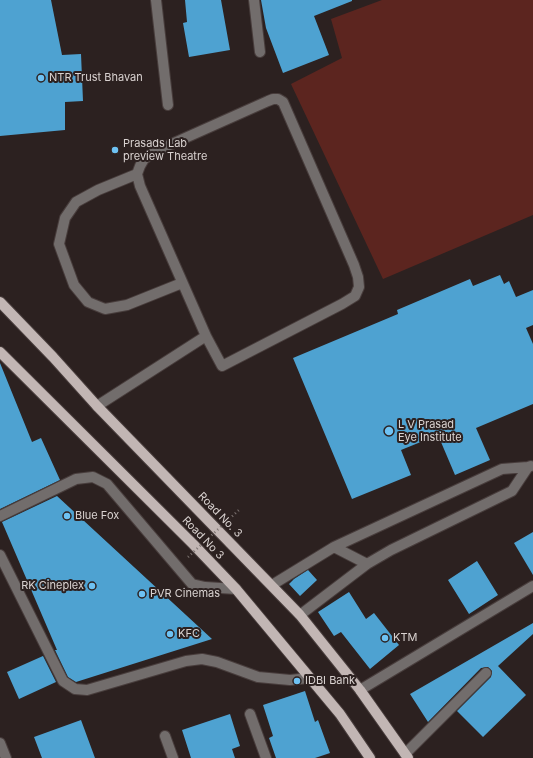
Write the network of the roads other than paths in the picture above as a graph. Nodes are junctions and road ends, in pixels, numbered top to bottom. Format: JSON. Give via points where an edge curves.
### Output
{"nodes":[{"id":1,"x":156,"y":0,"type":"edge"},
{"id":2,"x":254,"y":0,"type":"edge"},
{"id":3,"x":260,"y":52,"type":"dead end"},
{"id":4,"x":168,"y":105,"type":"dead end"},
{"id":5,"x":137,"y":174,"type":"junction"},
{"id":6,"x":182,"y":283,"type":"junction"},
{"id":7,"x":0,"y":302,"type":"edge"},
{"id":8,"x":206,"y":336,"type":"junction"},
{"id":9,"x":0,"y":352,"type":"edge"},
{"id":10,"x":97,"y":406,"type":"junction"},
{"id":11,"x":530,"y":466,"type":"edge"},
{"id":12,"x":0,"y":516,"type":"edge"},
{"id":13,"x":334,"y":547,"type":"junction"},
{"id":14,"x":0,"y":555,"type":"edge"},
{"id":15,"x":367,"y":564,"type":"junction"},
{"id":16,"x":272,"y":585,"type":"junction"},
{"id":17,"x":533,"y":586,"type":"edge"},
{"id":18,"x":236,"y":589,"type":"junction"},
{"id":19,"x":300,"y":615,"type":"junction"},
{"id":20,"x":486,"y":673,"type":"dead end"},
{"id":21,"x":309,"y":678,"type":"junction"},
{"id":22,"x":360,"y":690,"type":"junction"},
{"id":23,"x":250,"y":714,"type":"dead end"},
{"id":24,"x":165,"y":736,"type":"dead end"},
{"id":25,"x":0,"y":743,"type":"edge"},
{"id":26,"x":406,"y":756,"type":"edge"},
{"id":27,"x":6,"y":758,"type":"edge"},
{"id":28,"x":173,"y":758,"type":"edge"},
{"id":29,"x":266,"y":758,"type":"edge"},
{"id":30,"x":370,"y":758,"type":"edge"}],
"edges":[{"from":1,"to":4,"type":"street"},
{"from":2,"to":3,"type":"street"},
{"from":5,"to":6,"type":"street"},
{"from":5,"to":6,"type":"street","via":[[76,202],[65,218],[59,244],[74,285],[88,302],[105,309],[127,305]]},
{"from":5,"to":8,"type":"street","via":[[144,159],[156,151],[278,99],[283,102],[354,265],[359,287],[355,296],[222,366]]},
{"from":6,"to":8,"type":"street"},
{"from":7,"to":10,"type":"main road","name":"Road No. 3"},
{"from":8,"to":10,"type":"street"},
{"from":9,"to":18,"type":"main road","name":"Road No 3"},
{"from":10,"to":16,"type":"main road","name":"Road No. 3"},
{"from":11,"to":13,"type":"street","via":[[502,470]]},
{"from":11,"to":15,"type":"street","via":[[512,492]]},
{"from":12,"to":18,"type":"street","via":[[76,479],[93,477],[107,484],[192,584]]},
{"from":13,"to":15,"type":"street"},
{"from":13,"to":16,"type":"street"},
{"from":14,"to":21,"type":"street","via":[[63,681],[75,689],[87,690],[186,661],[202,659],[258,677],[290,680]]},
{"from":15,"to":19,"type":"street"},
{"from":16,"to":19,"type":"main road","name":"Road No. 3"},
{"from":17,"to":22,"type":"street"},
{"from":18,"to":21,"type":"main road","name":"Road No 3"},
{"from":19,"to":22,"type":"main road","name":"Road No. 3"},
{"from":20,"to":26,"type":"street"},
{"from":21,"to":30,"type":"main road","name":"Road No 3","via":[[340,714]]},
{"from":22,"to":26,"type":"main road","name":"Road No. 3"},
{"from":23,"to":29,"type":"street"},
{"from":24,"to":28,"type":"street"},
{"from":25,"to":27,"type":"street"}]}
